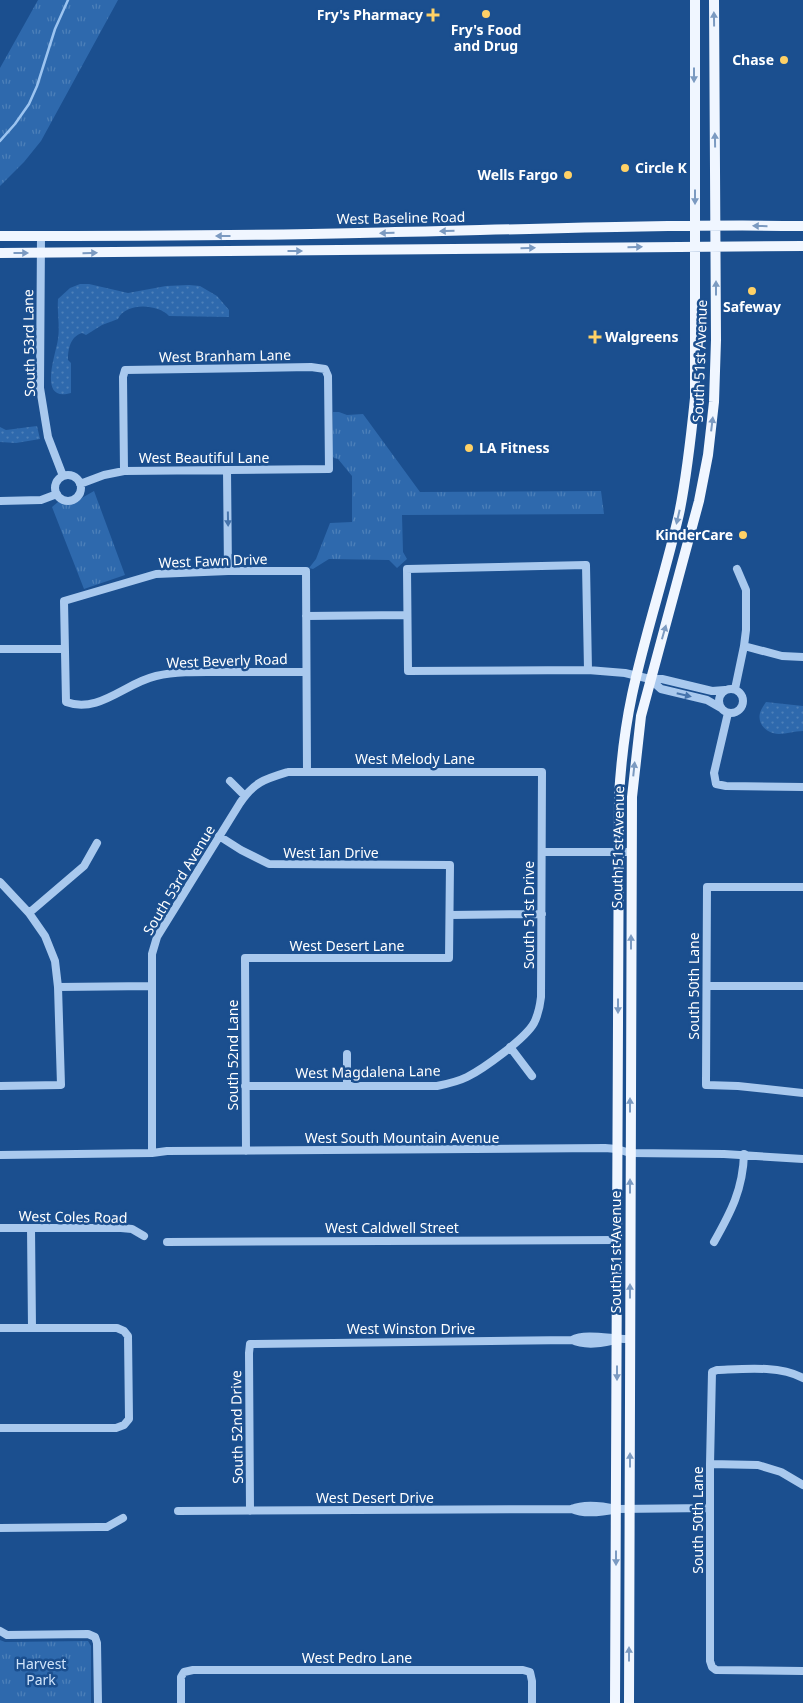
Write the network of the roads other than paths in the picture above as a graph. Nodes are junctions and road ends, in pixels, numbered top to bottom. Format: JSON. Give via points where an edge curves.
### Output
{"nodes":[{"id":1,"x":695,"y":0,"type":"edge"},
{"id":2,"x":714,"y":0,"type":"edge"},
{"id":3,"x":716,"y":225,"type":"junction"},
{"id":4,"x":695,"y":226,"type":"junction"},
{"id":5,"x":803,"y":226,"type":"edge"},
{"id":6,"x":0,"y":236,"type":"edge"},
{"id":7,"x":41,"y":236,"type":"junction"},
{"id":8,"x":695,"y":246,"type":"junction"},
{"id":9,"x":803,"y":246,"type":"edge"},
{"id":10,"x":716,"y":247,"type":"junction"},
{"id":11,"x":0,"y":253,"type":"edge"},
{"id":12,"x":41,"y":253,"type":"junction"},
{"id":13,"x":329,"y":469,"type":"joint"},
{"id":14,"x":227,"y":470,"type":"junction"},
{"id":15,"x":124,"y":471,"type":"junction"},
{"id":16,"x":63,"y":476,"type":"junction"},
{"id":17,"x":80,"y":484,"type":"junction"},
{"id":18,"x":56,"y":494,"type":"junction"},
{"id":19,"x":0,"y":501,"type":"edge"},
{"id":20,"x":737,"y":569,"type":"dead end"},
{"id":21,"x":228,"y":571,"type":"junction"},
{"id":22,"x":407,"y":615,"type":"junction"},
{"id":23,"x":306,"y":616,"type":"junction"},
{"id":24,"x":744,"y":646,"type":"junction"},
{"id":25,"x":0,"y":649,"type":"edge"},
{"id":26,"x":65,"y":649,"type":"junction"},
{"id":27,"x":803,"y":657,"type":"edge"},
{"id":28,"x":588,"y":670,"type":"junction"},
{"id":29,"x":306,"y":672,"type":"junction"},
{"id":30,"x":636,"y":675,"type":"junction"},
{"id":31,"x":650,"y":678,"type":"junction"},
{"id":32,"x":735,"y":689,"type":"junction"},
{"id":33,"x":725,"y":690,"type":"junction"},
{"id":34,"x":724,"y":711,"type":"junction"},
{"id":35,"x":288,"y":772,"type":"joint"},
{"id":36,"x":307,"y":772,"type":"junction"},
{"id":37,"x":542,"y":772,"type":"joint"},
{"id":38,"x":230,"y":781,"type":"dead end"},
{"id":39,"x":803,"y":787,"type":"edge"},
{"id":40,"x":245,"y":796,"type":"junction"},
{"id":41,"x":220,"y":836,"type":"junction"},
{"id":42,"x":97,"y":842,"type":"dead end"},
{"id":43,"x":542,"y":852,"type":"junction"},
{"id":44,"x":618,"y":852,"type":"junction"},
{"id":45,"x":631,"y":852,"type":"junction"},
{"id":46,"x":0,"y":882,"type":"edge"},
{"id":47,"x":803,"y":886,"type":"edge"},
{"id":48,"x":29,"y":913,"type":"junction"},
{"id":49,"x":542,"y":914,"type":"junction"},
{"id":50,"x":450,"y":915,"type":"junction"},
{"id":51,"x":245,"y":958,"type":"joint"},
{"id":52,"x":152,"y":986,"type":"junction"},
{"id":53,"x":707,"y":986,"type":"junction"},
{"id":54,"x":803,"y":986,"type":"edge"},
{"id":55,"x":58,"y":987,"type":"junction"},
{"id":56,"x":510,"y":1047,"type":"junction"},
{"id":57,"x":347,"y":1054,"type":"dead end"},
{"id":58,"x":532,"y":1076,"type":"dead end"},
{"id":59,"x":0,"y":1086,"type":"edge"},
{"id":60,"x":245,"y":1086,"type":"junction"},
{"id":61,"x":347,"y":1086,"type":"junction"},
{"id":62,"x":803,"y":1093,"type":"edge"},
{"id":63,"x":617,"y":1149,"type":"junction"},
{"id":64,"x":246,"y":1151,"type":"junction"},
{"id":65,"x":152,"y":1154,"type":"junction"},
{"id":66,"x":630,"y":1154,"type":"junction"},
{"id":67,"x":744,"y":1154,"type":"junction"},
{"id":68,"x":0,"y":1155,"type":"edge"},
{"id":69,"x":803,"y":1159,"type":"edge"},
{"id":70,"x":0,"y":1228,"type":"edge"},
{"id":71,"x":31,"y":1228,"type":"junction"},
{"id":72,"x":144,"y":1236,"type":"dead end"},
{"id":73,"x":617,"y":1240,"type":"junction"},
{"id":74,"x":167,"y":1242,"type":"dead end"},
{"id":75,"x":714,"y":1242,"type":"dead end"},
{"id":76,"x":0,"y":1328,"type":"edge"},
{"id":77,"x":32,"y":1328,"type":"junction"},
{"id":78,"x":630,"y":1339,"type":"junction"},
{"id":79,"x":617,"y":1340,"type":"junction"},
{"id":80,"x":250,"y":1344,"type":"joint"},
{"id":81,"x":803,"y":1378,"type":"edge"},
{"id":82,"x":0,"y":1428,"type":"edge"},
{"id":83,"x":710,"y":1464,"type":"junction"},
{"id":84,"x":803,"y":1485,"type":"edge"},
{"id":85,"x":710,"y":1508,"type":"junction"},
{"id":86,"x":617,"y":1509,"type":"junction"},
{"id":87,"x":630,"y":1509,"type":"junction"},
{"id":88,"x":250,"y":1511,"type":"junction"},
{"id":89,"x":178,"y":1512,"type":"dead end"},
{"id":90,"x":123,"y":1518,"type":"dead end"},
{"id":91,"x":0,"y":1528,"type":"edge"},
{"id":92,"x":0,"y":1632,"type":"edge"},
{"id":93,"x":803,"y":1671,"type":"edge"},
{"id":94,"x":98,"y":1703,"type":"edge"},
{"id":95,"x":181,"y":1703,"type":"edge"},
{"id":96,"x":532,"y":1703,"type":"edge"},
{"id":97,"x":615,"y":1703,"type":"edge"},
{"id":98,"x":629,"y":1703,"type":"edge"}],
"edges":[{"from":1,"to":4,"type":"main road","name":"South 51st Avenue","one_way":true},
{"from":3,"to":2,"type":"main road","name":"South 51st Avenue","one_way":true},
{"from":3,"to":4,"type":"main road","name":"West Baseline Road"},
{"from":5,"to":3,"type":"main road","name":"West Baseline Road","one_way":true},
{"from":3,"to":10,"type":"main road","name":"South 51st Avenue"},
{"from":4,"to":7,"type":"main road","name":"West Baseline Road","one_way":true,"via":[[247,236]]},
{"from":4,"to":8,"type":"main road","name":"South 51st Avenue"},
{"from":6,"to":7,"type":"main road","name":"West Baseline Road"},
{"from":7,"to":12,"type":"street","name":"South 53rd Lane"},
{"from":8,"to":10,"type":"main road"},
{"from":12,"to":8,"type":"main road","one_way":true},
{"from":8,"to":30,"type":"main road","name":"South 51st Avenue","one_way":true,"via":[[695,398],[689,455],[675,532]]},
{"from":9,"to":10,"type":"main road"},
{"from":31,"to":10,"type":"main road","name":"South 51st Avenue","one_way":true,"via":[[691,534],[708,455],[716,384]]},
{"from":11,"to":12,"type":"main road","one_way":true},
{"from":12,"to":16,"type":"street","name":"South 53rd Lane","via":[[40,388],[48,437]]},
{"from":13,"to":14,"type":"street","name":"West Beautiful Lane"},
{"from":13,"to":15,"type":"street","name":"West Branham Lane","via":[[328,376],[319,367],[306,367],[125,370]]},
{"from":14,"to":15,"type":"street","name":"West Beautiful Lane"},
{"from":14,"to":21,"type":"street","one_way":true},
{"from":15,"to":17,"type":"street","name":"West Beautiful Lane"},
{"from":16,"to":17,"type":"street","via":[[75,477]]},
{"from":16,"to":18,"type":"street","via":[[56,481]]},
{"from":17,"to":18,"type":"street","via":[[80,492],[74,499],[66,501]]},
{"from":18,"to":19,"type":"street","via":[[41,500]]},
{"from":20,"to":24,"type":"street","via":[[746,590]]},
{"from":21,"to":23,"type":"street","name":"West Fawn Drive","via":[[306,571]]},
{"from":21,"to":26,"type":"street","name":"West Fawn Drive","via":[[156,574],[64,601]]},
{"from":22,"to":23,"type":"street"},
{"from":22,"to":28,"type":"street","via":[[408,671]]},
{"from":22,"to":28,"type":"street","via":[[407,569],[586,565]]},
{"from":23,"to":29,"type":"street"},
{"from":24,"to":27,"type":"street","via":[[782,656]]},
{"from":24,"to":32,"type":"street"},
{"from":25,"to":26,"type":"street"},
{"from":26,"to":29,"type":"street","name":"West Beverly Road","via":[[66,702],[76,705],[99,702],[153,677],[179,672]]},
{"from":28,"to":30,"type":"street"},
{"from":29,"to":36,"type":"street"},
{"from":30,"to":31,"type":"street"},
{"from":30,"to":44,"type":"main road","name":"South 51st Avenue","via":[[622,763]]},
{"from":31,"to":33,"type":"street","via":[[712,691]]},
{"from":31,"to":34,"type":"street","one_way":true,"via":[[661,689],[707,700]]},
{"from":45,"to":31,"type":"main road","name":"South 51st Avenue","one_way":true,"via":[[634,768]]},
{"from":32,"to":33,"type":"street"},
{"from":32,"to":34,"type":"street","via":[[742,696],[742,705],[737,712]]},
{"from":33,"to":34,"type":"street","via":[[719,698]]},
{"from":34,"to":39,"type":"street","via":[[714,773],[716,784]]},
{"from":35,"to":36,"type":"street","name":"West Melody Lane"},
{"from":35,"to":40,"type":"street","name":"South 53rd Avenue","via":[[257,784]]},
{"from":36,"to":37,"type":"street","name":"West Melody Lane"},
{"from":37,"to":43,"type":"street","name":"South 51st Drive"},
{"from":38,"to":40,"type":"street"},
{"from":40,"to":41,"type":"street","name":"South 53rd Avenue"},
{"from":41,"to":50,"type":"street","name":"West Ian Drive","via":[[269,864],[450,865]]},
{"from":41,"to":52,"type":"street","name":"South 53rd Avenue","via":[[157,937],[152,954]]},
{"from":42,"to":48,"type":"street","via":[[84,866]]},
{"from":43,"to":44,"type":"street"},
{"from":43,"to":49,"type":"street","name":"South 51st Drive"},
{"from":44,"to":45,"type":"street"},
{"from":44,"to":63,"type":"main road","name":"South 51st Avenue","one_way":true},
{"from":66,"to":45,"type":"main road","name":"South 51st Avenue","one_way":true},
{"from":46,"to":48,"type":"street"},
{"from":47,"to":53,"type":"street","name":"South 50th Lane","via":[[707,887]]},
{"from":48,"to":55,"type":"street","via":[[45,936],[55,961]]},
{"from":49,"to":50,"type":"street"},
{"from":49,"to":56,"type":"street","name":"South 51st Drive","via":[[539,1010],[528,1031]]},
{"from":50,"to":51,"type":"street","name":"West Desert Lane","via":[[450,958]]},
{"from":51,"to":60,"type":"street","name":"South 52nd Lane"},
{"from":52,"to":55,"type":"street"},
{"from":52,"to":65,"type":"street","name":"South 53rd Avenue"},
{"from":53,"to":54,"type":"street"},
{"from":53,"to":62,"type":"street","name":"South 50th Lane","via":[[706,1085]]},
{"from":55,"to":59,"type":"street","via":[[60,1085]]},
{"from":56,"to":58,"type":"street"},
{"from":56,"to":61,"type":"street","name":"West Magdalena Lane","via":[[467,1077],[454,1082],[436,1086]]},
{"from":57,"to":61,"type":"street"},
{"from":60,"to":61,"type":"street","name":"West Magdalena Lane"},
{"from":60,"to":64,"type":"street","name":"South 52nd Lane"},
{"from":63,"to":64,"type":"street","name":"West South Mountain Avenue"},
{"from":63,"to":66,"type":"street","name":"West South Mountain Avenue"},
{"from":63,"to":73,"type":"main road","name":"South 51st Avenue"},
{"from":64,"to":65,"type":"street","name":"West South Mountain Avenue"},
{"from":65,"to":68,"type":"street","name":"West South Mountain Avenue"},
{"from":66,"to":67,"type":"street","name":"West South Mountain Avenue"},
{"from":78,"to":66,"type":"main road","name":"South 51st Avenue","one_way":true},
{"from":67,"to":69,"type":"street","name":"West South Mountain Avenue"},
{"from":67,"to":75,"type":"street","via":[[739,1192]]},
{"from":70,"to":71,"type":"street","name":"West Coles Road"},
{"from":71,"to":72,"type":"street","name":"West Coles Road","via":[[121,1228],[132,1229]]},
{"from":71,"to":77,"type":"street"},
{"from":73,"to":74,"type":"street","name":"West Caldwell Street"},
{"from":73,"to":79,"type":"main road","name":"South 51st Avenue"},
{"from":76,"to":77,"type":"street"},
{"from":77,"to":82,"type":"street","via":[[117,1328],[124,1331],[128,1336],[128,1419],[116,1428]]},
{"from":78,"to":79,"type":"street","name":"West Winston Drive"},
{"from":87,"to":78,"type":"main road","name":"South 51st Avenue","one_way":true},
{"from":79,"to":80,"type":"street","name":"West Winston Drive","via":[[607,1337],[577,1343],[572,1340]]},
{"from":79,"to":86,"type":"main road","name":"South 51st Avenue","one_way":true},
{"from":80,"to":88,"type":"street","name":"South 52nd Drive"},
{"from":81,"to":83,"type":"street","name":"South 50th Lane","via":[[776,1370],[712,1372]]},
{"from":83,"to":84,"type":"street","via":[[758,1465],[780,1472]]},
{"from":83,"to":85,"type":"street","name":"South 50th Lane"},
{"from":85,"to":87,"type":"street","name":"West Desert Drive"},
{"from":85,"to":93,"type":"street","name":"South 50th Lane","via":[[712,1667],[716,1670]]},
{"from":86,"to":87,"type":"street","name":"West Desert Drive"},
{"from":86,"to":88,"type":"street","name":"West Desert Drive","via":[[604,1506],[589,1509]]},
{"from":86,"to":97,"type":"main road","name":"South 51st Avenue","one_way":true},
{"from":98,"to":87,"type":"main road","name":"South 51st Avenue","one_way":true},
{"from":88,"to":89,"type":"street","name":"West Desert Drive"},
{"from":90,"to":91,"type":"street","via":[[99,1527]]},
{"from":92,"to":94,"type":"street","via":[[7,1635],[88,1634],[96,1637]]},
{"from":95,"to":96,"type":"street","name":"West Pedro Lane","via":[[181,1677],[184,1672],[193,1670],[523,1670],[530,1672]]}]}
